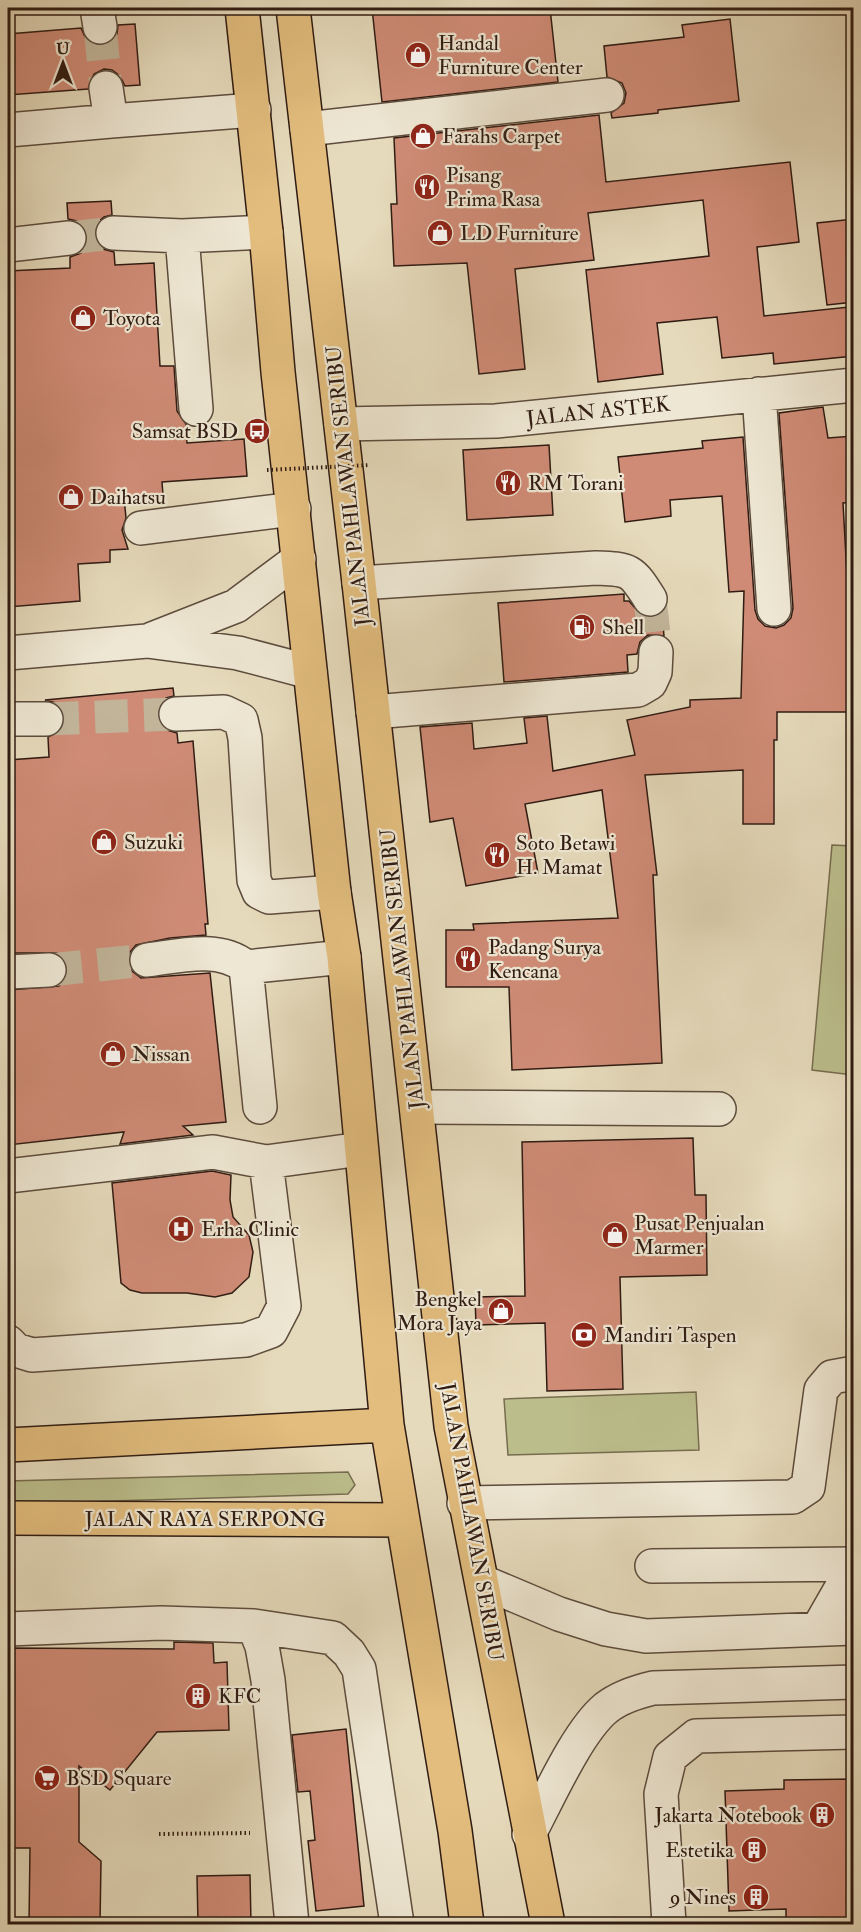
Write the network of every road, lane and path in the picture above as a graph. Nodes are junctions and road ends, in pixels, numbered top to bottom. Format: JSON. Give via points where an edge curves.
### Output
{"nodes":[{"id":1,"x":242,"y":8,"type":"edge"},
{"id":2,"x":293,"y":8,"type":"edge"},
{"id":3,"x":106,"y":88,"type":"tunnel mouth"},
{"id":4,"x":607,"y":96,"type":"dead end"},
{"id":5,"x":254,"y":110,"type":"junction"},
{"id":6,"x":111,"y":121,"type":"junction"},
{"id":7,"x":307,"y":129,"type":"junction"},
{"id":8,"x":8,"y":130,"type":"edge"},
{"id":9,"x":267,"y":232,"type":"junction"},
{"id":10,"x":113,"y":233,"type":"tunnel mouth"},
{"id":11,"x":182,"y":237,"type":"junction"},
{"id":12,"x":69,"y":238,"type":"tunnel mouth"},
{"id":13,"x":8,"y":244,"type":"edge"},
{"id":14,"x":854,"y":385,"type":"edge"},
{"id":15,"x":759,"y":394,"type":"junction"},
{"id":16,"x":196,"y":409,"type":"dead end"},
{"id":17,"x":341,"y":424,"type":"junction"},
{"id":18,"x":369,"y":465,"type":"dead end"},
{"id":19,"x":267,"y":470,"type":"dead end"},
{"id":20,"x":294,"y":509,"type":"junction"},
{"id":21,"x":141,"y":528,"type":"dead end"},
{"id":22,"x":299,"y":559,"type":"junction"},
{"id":23,"x":359,"y":583,"type":"junction"},
{"id":24,"x":650,"y":599,"type":"tunnel mouth"},
{"id":25,"x":774,"y":609,"type":"dead end"},
{"id":26,"x":147,"y":641,"type":"junction"},
{"id":27,"x":656,"y":652,"type":"tunnel mouth"},
{"id":28,"x":8,"y":653,"type":"edge"},
{"id":29,"x":310,"y":672,"type":"junction"},
{"id":30,"x":373,"y":712,"type":"junction"},
{"id":31,"x":176,"y":714,"type":"tunnel mouth"},
{"id":32,"x":8,"y":719,"type":"edge"},
{"id":33,"x":46,"y":719,"type":"tunnel mouth"},
{"id":34,"x":334,"y":892,"type":"junction"},
{"id":35,"x":344,"y":957,"type":"junction"},
{"id":36,"x":147,"y":960,"type":"tunnel mouth"},
{"id":37,"x":246,"y":967,"type":"junction"},
{"id":38,"x":49,"y":970,"type":"tunnel mouth"},
{"id":39,"x":8,"y":972,"type":"edge"},
{"id":40,"x":260,"y":1107,"type":"dead end"},
{"id":41,"x":417,"y":1107,"type":"junction"},
{"id":42,"x":719,"y":1109,"type":"dead end"},
{"id":43,"x":361,"y":1149,"type":"junction"},
{"id":44,"x":266,"y":1162,"type":"junction"},
{"id":45,"x":8,"y":1176,"type":"edge"},
{"id":46,"x":8,"y":1342,"type":"edge"},
{"id":47,"x":854,"y":1373,"type":"edge"},
{"id":48,"x":387,"y":1425,"type":"junction"},
{"id":49,"x":8,"y":1445,"type":"edge"},
{"id":50,"x":464,"y":1503,"type":"junction"},
{"id":51,"x":8,"y":1518,"type":"edge"},
{"id":52,"x":402,"y":1520,"type":"junction"},
{"id":53,"x":854,"y":1565,"type":"edge"},
{"id":54,"x":652,"y":1566,"type":"dead end"},
{"id":55,"x":483,"y":1582,"type":"junction"},
{"id":56,"x":254,"y":1626,"type":"junction"},
{"id":57,"x":854,"y":1628,"type":"edge"},
{"id":58,"x":8,"y":1629,"type":"edge"},
{"id":59,"x":818,"y":1629,"type":"junction"},
{"id":60,"x":646,"y":1636,"type":"junction"},
{"id":61,"x":854,"y":1682,"type":"edge"},
{"id":62,"x":653,"y":1688,"type":"junction"},
{"id":63,"x":854,"y":1732,"type":"edge"},
{"id":64,"x":283,"y":1833,"type":"junction"},
{"id":65,"x":159,"y":1834,"type":"dead end"},
{"id":66,"x":529,"y":1834,"type":"junction"},
{"id":67,"x":292,"y":1924,"type":"edge"},
{"id":68,"x":397,"y":1924,"type":"edge"},
{"id":69,"x":467,"y":1924,"type":"edge"},
{"id":70,"x":548,"y":1924,"type":"edge"},
{"id":71,"x":669,"y":1924,"type":"edge"}],
"edges":[{"from":1,"to":5,"type":"main road"},
{"from":2,"to":7,"type":"main road","name":"JALAN PAHLAWAN SERIBU"},
{"from":3,"to":6,"type":"street"},
{"from":4,"to":7,"type":"street"},
{"from":5,"to":6,"type":"street"},
{"from":5,"to":9,"type":"main road"},
{"from":6,"to":8,"type":"street"},
{"from":7,"to":17,"type":"main road","name":"JALAN PAHLAWAN SERIBU"},
{"from":9,"to":11,"type":"street"},
{"from":9,"to":20,"type":"main road"},
{"from":10,"to":11,"type":"street"},
{"from":11,"to":16,"type":"street"},
{"from":12,"to":13,"type":"street"},
{"from":14,"to":15,"type":"street","name":"JALAN ASTEK"},
{"from":15,"to":17,"type":"street","name":"JALAN ASTEK","via":[[496,421]]},
{"from":15,"to":25,"type":"street"},
{"from":17,"to":23,"type":"main road","name":"JALAN PAHLAWAN SERIBU"},
{"from":18,"to":19,"type":"path","bridge":true},
{"from":20,"to":21,"type":"street"},
{"from":20,"to":22,"type":"main road"},
{"from":22,"to":26,"type":"street","via":[[236,606]]},
{"from":22,"to":29,"type":"main road"},
{"from":23,"to":24,"type":"street","via":[[618,569],[635,575]]},
{"from":23,"to":30,"type":"main road","name":"JALAN PAHLAWAN SERIBU"},
{"from":26,"to":28,"type":"street"},
{"from":26,"to":29,"type":"street","via":[[238,653]]},
{"from":27,"to":30,"type":"street","via":[[650,683],[638,690]]},
{"from":29,"to":34,"type":"main road"},
{"from":30,"to":41,"type":"main road","name":"JALAN PAHLAWAN SERIBU"},
{"from":31,"to":34,"type":"street","via":[[224,712],[241,720],[254,880],[259,892],[269,897]]},
{"from":32,"to":33,"type":"street"},
{"from":34,"to":35,"type":"main road"},
{"from":35,"to":37,"type":"street"},
{"from":35,"to":43,"type":"main road"},
{"from":36,"to":37,"type":"street","via":[[205,954],[234,957]]},
{"from":37,"to":40,"type":"street"},
{"from":38,"to":39,"type":"street"},
{"from":41,"to":42,"type":"street"},
{"from":41,"to":50,"type":"main road","name":"JALAN PAHLAWAN SERIBU","via":[[451,1426]]},
{"from":43,"to":44,"type":"street"},
{"from":43,"to":48,"type":"main road"},
{"from":44,"to":45,"type":"street","via":[[213,1152]]},
{"from":44,"to":46,"type":"street","via":[[284,1306],[271,1331],[246,1340],[32,1355],[15,1350]]},
{"from":47,"to":50,"type":"street","via":[[832,1377],[821,1390],[808,1487],[793,1497]]},
{"from":48,"to":49,"type":"main road"},
{"from":48,"to":52,"type":"main road"},
{"from":50,"to":55,"type":"main road","name":"JALAN PAHLAWAN SERIBU"},
{"from":51,"to":52,"type":"main road","name":"JALAN RAYA SERPONG"},
{"from":52,"to":69,"type":"main road"},
{"from":53,"to":54,"type":"street"},
{"from":53,"to":59,"type":"street"},
{"from":55,"to":60,"type":"street","via":[[578,1620]]},
{"from":55,"to":66,"type":"main road","name":"JALAN PAHLAWAN SERIBU"},
{"from":56,"to":58,"type":"street","via":[[161,1623]]},
{"from":56,"to":64,"type":"street","via":[[268,1680]]},
{"from":56,"to":68,"type":"street","via":[[333,1638],[359,1669]]},
{"from":57,"to":59,"type":"street"},
{"from":59,"to":60,"type":"street"},
{"from":60,"to":62,"type":"street"},
{"from":61,"to":62,"type":"street"},
{"from":62,"to":66,"type":"street","via":[[628,1694],[606,1708],[589,1728]]},
{"from":63,"to":71,"type":"street","via":[[696,1736],[670,1757],[661,1794]]},
{"from":64,"to":65,"type":"path"},
{"from":64,"to":67,"type":"street"},
{"from":66,"to":70,"type":"main road","name":"JALAN PAHLAWAN SERIBU"}]}
